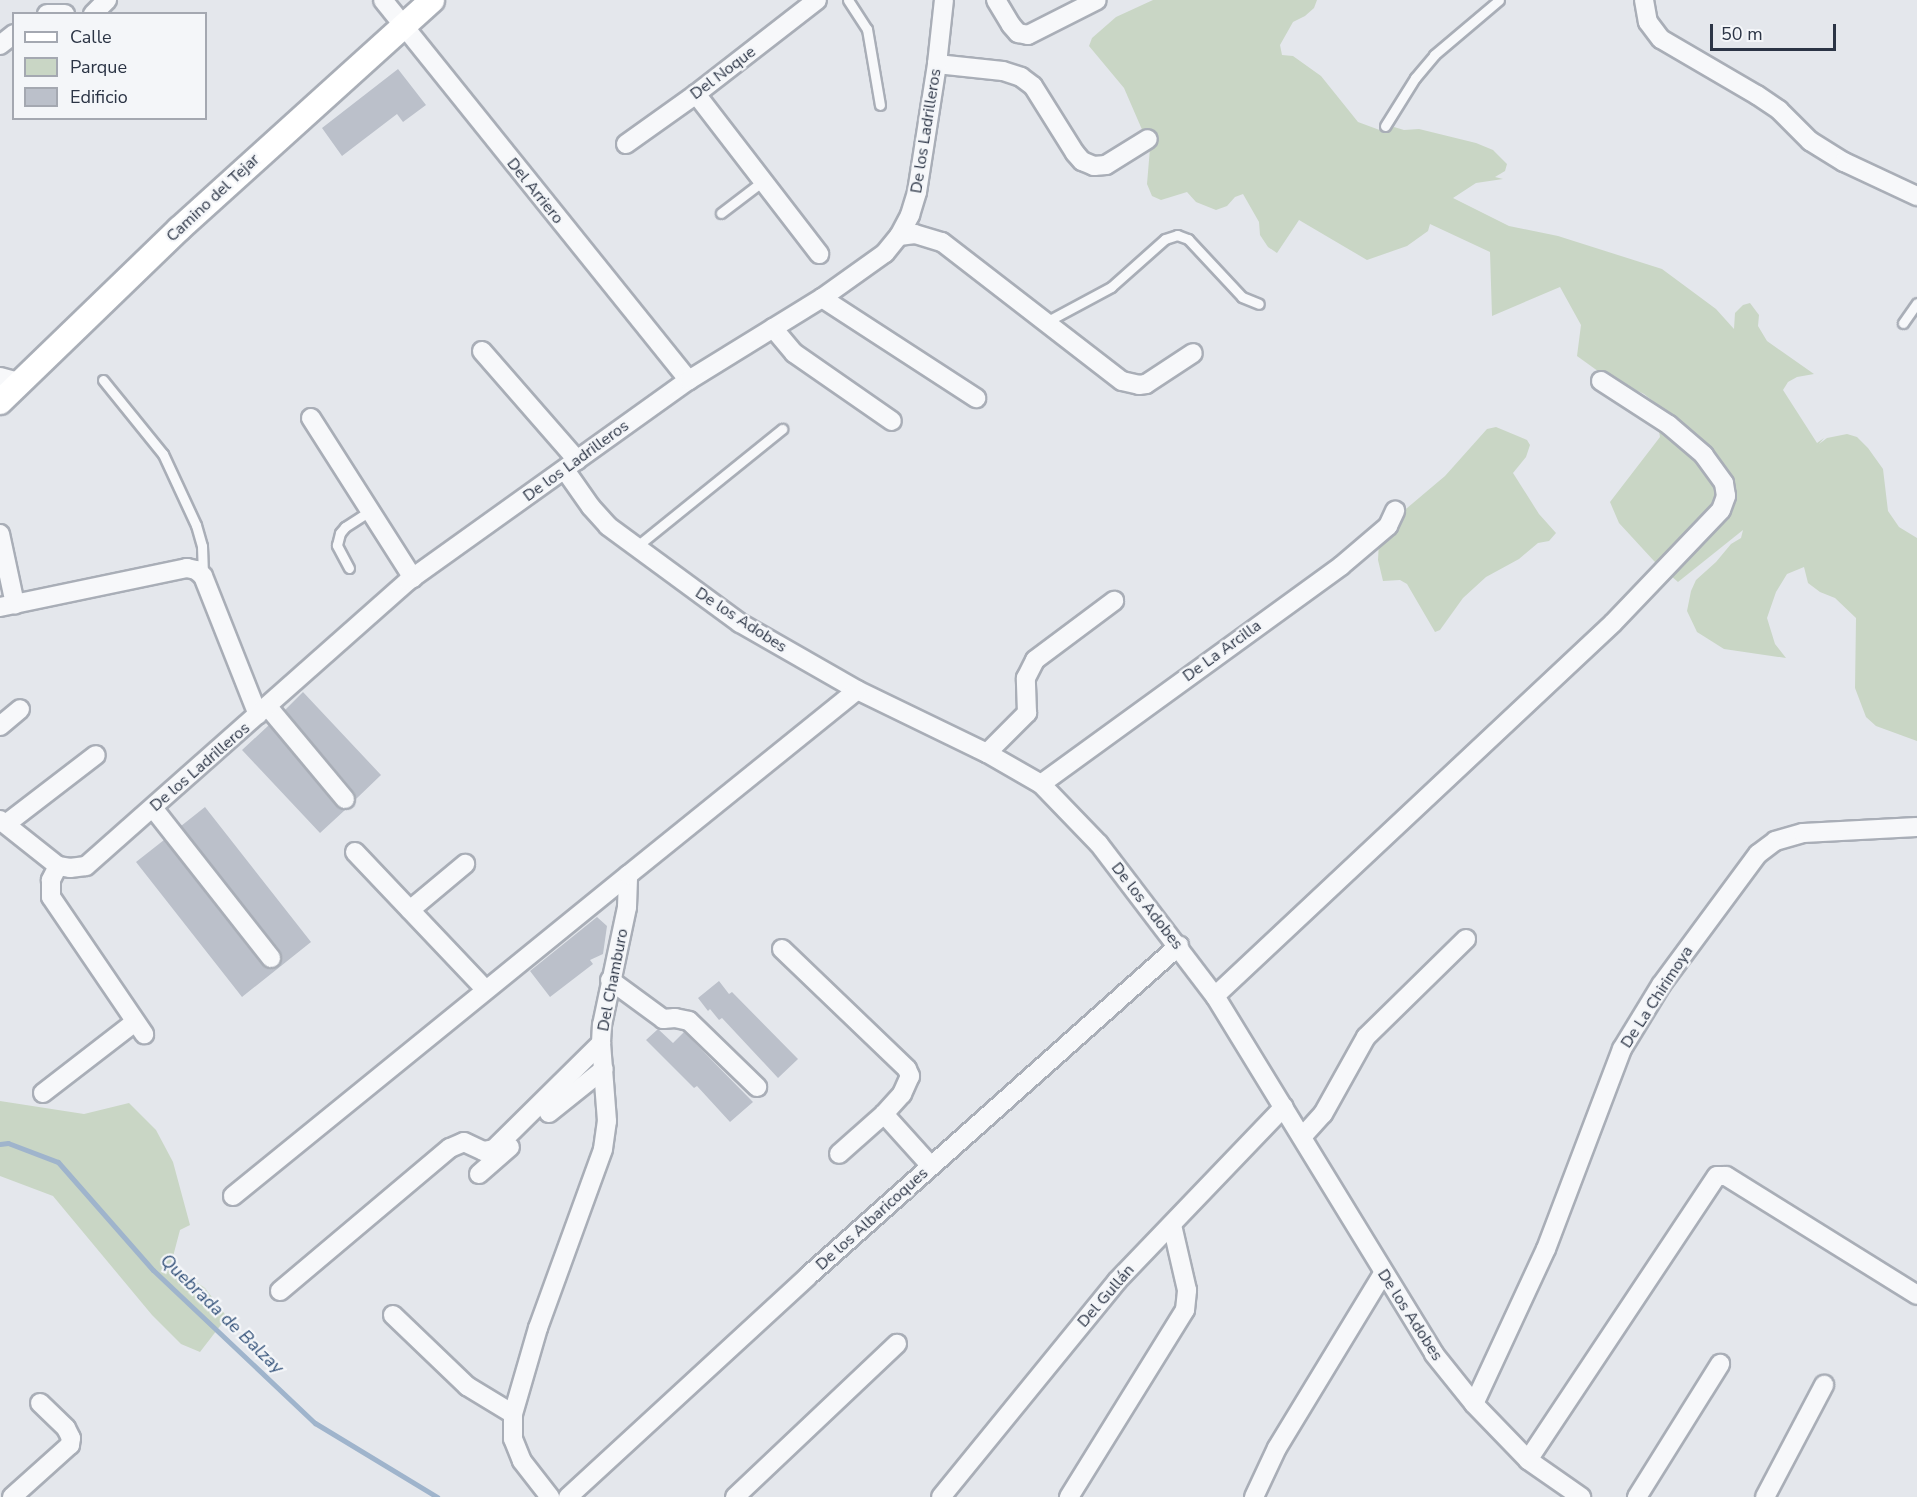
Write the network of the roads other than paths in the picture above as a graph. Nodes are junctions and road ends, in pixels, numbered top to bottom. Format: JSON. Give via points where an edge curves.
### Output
{"nodes":[{"id":1,"x":107,"y":0,"type":"edge"},
{"id":2,"x":383,"y":0,"type":"edge"},
{"id":3,"x":432,"y":0,"type":"edge"},
{"id":4,"x":817,"y":0,"type":"edge"},
{"id":5,"x":848,"y":0,"type":"edge"},
{"id":6,"x":944,"y":0,"type":"edge"},
{"id":7,"x":996,"y":0,"type":"edge"},
{"id":8,"x":1097,"y":0,"type":"edge"},
{"id":9,"x":1499,"y":0,"type":"edge"},
{"id":10,"x":1644,"y":0,"type":"edge"},
{"id":11,"x":95,"y":12,"type":"edge"},
{"id":12,"x":403,"y":25,"type":"junction"},
{"id":13,"x":12,"y":36,"type":"edge"},
{"id":14,"x":0,"y":45,"type":"edge"},
{"id":15,"x":938,"y":64,"type":"junction"},
{"id":16,"x":696,"y":94,"type":"junction"},
{"id":17,"x":880,"y":105,"type":"dead end"},
{"id":18,"x":1385,"y":126,"type":"dead end"},
{"id":19,"x":1148,"y":139,"type":"dead end"},
{"id":20,"x":626,"y":144,"type":"dead end"},
{"id":21,"x":763,"y":181,"type":"junction"},
{"id":22,"x":1917,"y":196,"type":"edge"},
{"id":23,"x":721,"y":213,"type":"dead end"},
{"id":24,"x":899,"y":236,"type":"junction"},
{"id":25,"x":819,"y":254,"type":"dead end"},
{"id":26,"x":822,"y":298,"type":"junction"},
{"id":27,"x":1917,"y":303,"type":"edge"},
{"id":28,"x":1259,"y":304,"type":"dead end"},
{"id":29,"x":1046,"y":322,"type":"junction"},
{"id":30,"x":1903,"y":324,"type":"dead end"},
{"id":31,"x":773,"y":328,"type":"junction"},
{"id":32,"x":482,"y":351,"type":"dead end"},
{"id":33,"x":1193,"y":353,"type":"dead end"},
{"id":34,"x":9,"y":380,"type":"edge"},
{"id":35,"x":103,"y":380,"type":"dead end"},
{"id":36,"x":689,"y":380,"type":"junction"},
{"id":37,"x":1601,"y":381,"type":"dead end"},
{"id":38,"x":976,"y":398,"type":"dead end"},
{"id":39,"x":0,"y":402,"type":"edge"},
{"id":40,"x":311,"y":418,"type":"dead end"},
{"id":41,"x":892,"y":421,"type":"dead end"},
{"id":42,"x":782,"y":429,"type":"dead end"},
{"id":43,"x":571,"y":465,"type":"junction"},
{"id":44,"x":370,"y":511,"type":"junction"},
{"id":45,"x":1395,"y":511,"type":"dead end"},
{"id":46,"x":0,"y":534,"type":"edge"},
{"id":47,"x":636,"y":547,"type":"junction"},
{"id":48,"x":349,"y":568,"type":"dead end"},
{"id":49,"x":203,"y":576,"type":"junction"},
{"id":50,"x":413,"y":578,"type":"junction"},
{"id":51,"x":1114,"y":601,"type":"dead end"},
{"id":52,"x":7,"y":605,"type":"edge"},
{"id":53,"x":857,"y":690,"type":"junction"},
{"id":54,"x":20,"y":709,"type":"dead end"},
{"id":55,"x":263,"y":711,"type":"junction"},
{"id":56,"x":0,"y":726,"type":"edge"},
{"id":57,"x":987,"y":753,"type":"junction"},
{"id":58,"x":96,"y":755,"type":"dead end"},
{"id":59,"x":1041,"y":784,"type":"junction"},
{"id":60,"x":345,"y":799,"type":"dead end"},
{"id":61,"x":153,"y":808,"type":"junction"},
{"id":62,"x":3,"y":822,"type":"edge"},
{"id":63,"x":1917,"y":827,"type":"edge"},
{"id":64,"x":355,"y":852,"type":"dead end"},
{"id":65,"x":465,"y":864,"type":"dead end"},
{"id":66,"x":58,"y":866,"type":"junction"},
{"id":67,"x":627,"y":875,"type":"junction"},
{"id":68,"x":410,"y":910,"type":"junction"},
{"id":69,"x":1466,"y":939,"type":"dead end"},
{"id":70,"x":1179,"y":945,"type":"junction"},
{"id":71,"x":782,"y":949,"type":"dead end"},
{"id":72,"x":271,"y":957,"type":"dead end"},
{"id":73,"x":610,"y":980,"type":"junction"},
{"id":74,"x":486,"y":990,"type":"junction"},
{"id":75,"x":1215,"y":996,"type":"junction"},
{"id":76,"x":601,"y":1043,"type":"junction"},
{"id":77,"x":604,"y":1069,"type":"junction"},
{"id":78,"x":757,"y":1087,"type":"dead end"},
{"id":79,"x":43,"y":1093,"type":"dead end"},
{"id":80,"x":1284,"y":1107,"type":"junction"},
{"id":81,"x":884,"y":1114,"type":"junction"},
{"id":82,"x":1302,"y":1137,"type":"junction"},
{"id":83,"x":839,"y":1154,"type":"dead end"},
{"id":84,"x":931,"y":1166,"type":"junction"},
{"id":85,"x":479,"y":1174,"type":"dead end"},
{"id":86,"x":233,"y":1196,"type":"dead end"},
{"id":87,"x":1172,"y":1225,"type":"junction"},
{"id":88,"x":1383,"y":1274,"type":"junction"},
{"id":89,"x":280,"y":1291,"type":"dead end"},
{"id":90,"x":1917,"y":1295,"type":"edge"},
{"id":91,"x":393,"y":1316,"type":"dead end"},
{"id":92,"x":897,"y":1344,"type":"dead end"},
{"id":93,"x":1720,"y":1364,"type":"dead end"},
{"id":94,"x":1824,"y":1386,"type":"dead end"},
{"id":95,"x":40,"y":1403,"type":"dead end"},
{"id":96,"x":1474,"y":1404,"type":"junction"},
{"id":97,"x":513,"y":1414,"type":"junction"},
{"id":98,"x":1528,"y":1460,"type":"junction"},
{"id":99,"x":572,"y":1496,"type":"edge"},
{"id":100,"x":12,"y":1497,"type":"edge"},
{"id":101,"x":550,"y":1497,"type":"edge"},
{"id":102,"x":735,"y":1497,"type":"edge"},
{"id":103,"x":941,"y":1497,"type":"edge"},
{"id":104,"x":1069,"y":1497,"type":"edge"},
{"id":105,"x":1254,"y":1497,"type":"edge"},
{"id":106,"x":1581,"y":1497,"type":"edge"},
{"id":107,"x":1637,"y":1497,"type":"edge"},
{"id":108,"x":1765,"y":1497,"type":"edge"}],
"edges":[{"from":1,"to":11,"type":"street"},
{"from":2,"to":12,"type":"street","name":"Del Arriero"},
{"from":3,"to":12,"type":"street","name":"Camino del Tejar"},
{"from":4,"to":16,"type":"street","name":"Del Noque"},
{"from":5,"to":17,"type":"lane","via":[[867,29]]},
{"from":6,"to":15,"type":"street","name":"De los Ladrilleros"},
{"from":7,"to":8,"type":"street","via":[[1011,26],[1028,35]]},
{"from":9,"to":18,"type":"lane","via":[[1434,55]]},
{"from":10,"to":22,"type":"street","via":[[1648,22],[1661,39],[1764,100],[1810,141],[1844,162]]},
{"from":12,"to":34,"type":"street","name":"Camino del Tejar"},
{"from":12,"to":36,"type":"street","name":"Del Arriero"},
{"from":13,"to":14,"type":"street"},
{"from":15,"to":19,"type":"street","via":[[1003,71],[1021,77],[1033,86],[1075,153],[1094,166],[1106,165]]},
{"from":15,"to":24,"type":"street","name":"De los Ladrilleros","via":[[917,192]]},
{"from":16,"to":20,"type":"street","name":"Del Noque"},
{"from":16,"to":21,"type":"street"},
{"from":21,"to":23,"type":"lane"},
{"from":21,"to":25,"type":"street"},
{"from":24,"to":26,"type":"street","name":"De los Ladrilleros","via":[[885,253]]},
{"from":24,"to":29,"type":"street","via":[[915,234],[942,242]]},
{"from":26,"to":31,"type":"street","name":"De los Ladrilleros"},
{"from":26,"to":38,"type":"street"},
{"from":27,"to":30,"type":"lane"},
{"from":28,"to":29,"type":"lane","via":[[1242,297],[1188,239],[1177,235],[1165,240],[1111,287]]},
{"from":29,"to":33,"type":"street","via":[[1131,384],[1146,384]]},
{"from":31,"to":36,"type":"street","name":"De los Ladrilleros"},
{"from":31,"to":41,"type":"street","via":[[794,353]]},
{"from":32,"to":43,"type":"street","name":"De los Adobes"},
{"from":34,"to":39,"type":"street","name":"Camino del Tejar"},
{"from":35,"to":49,"type":"lane","via":[[163,454],[196,525],[202,546]]},
{"from":36,"to":43,"type":"street","name":"De los Ladrilleros"},
{"from":37,"to":75,"type":"street","via":[[1669,425],[1704,455],[1724,483],[1721,510],[1613,623]]},
{"from":40,"to":44,"type":"street"},
{"from":42,"to":47,"type":"lane"},
{"from":43,"to":47,"type":"street","name":"De los Adobes","via":[[591,507]]},
{"from":43,"to":50,"type":"street","name":"De los Ladrilleros"},
{"from":44,"to":48,"type":"lane","via":[[339,533],[337,545]]},
{"from":44,"to":50,"type":"street"},
{"from":45,"to":59,"type":"street","name":"De La Arcilla","via":[[1388,526],[1341,566]]},
{"from":46,"to":52,"type":"street"},
{"from":47,"to":53,"type":"street","name":"De los Adobes","via":[[740,623]]},
{"from":49,"to":52,"type":"street","via":[[187,568]]},
{"from":49,"to":55,"type":"street"},
{"from":50,"to":55,"type":"street","name":"De los Ladrilleros"},
{"from":51,"to":57,"type":"street","via":[[1035,660],[1026,678],[1027,713]]},
{"from":53,"to":57,"type":"street","name":"De los Adobes"},
{"from":53,"to":67,"type":"street"},
{"from":54,"to":56,"type":"street"},
{"from":55,"to":60,"type":"street"},
{"from":55,"to":61,"type":"street","name":"De los Ladrilleros"},
{"from":57,"to":59,"type":"street","name":"De los Adobes"},
{"from":58,"to":62,"type":"street"},
{"from":59,"to":70,"type":"street","name":"De los Adobes","via":[[1099,844]]},
{"from":61,"to":66,"type":"street","name":"De los Ladrilleros","via":[[86,866]]},
{"from":61,"to":72,"type":"street"},
{"from":62,"to":66,"type":"street"},
{"from":63,"to":96,"type":"street","name":"De La Chirimoya","via":[[1803,833],[1774,841],[1758,854],[1662,985],[1622,1048],[1546,1249]]},
{"from":64,"to":68,"type":"street"},
{"from":65,"to":68,"type":"street"},
{"from":66,"to":79,"type":"street","via":[[51,880],[51,897],[140,1028]]},
{"from":67,"to":73,"type":"street","name":"Del Chamburo","via":[[627,907]]},
{"from":67,"to":74,"type":"street"},
{"from":68,"to":74,"type":"street"},
{"from":69,"to":82,"type":"street","via":[[1366,1037],[1323,1114]]},
{"from":70,"to":75,"type":"street","name":"De los Adobes"},
{"from":70,"to":84,"type":"street","name":"De los Albaricoques"},
{"from":71,"to":81,"type":"street","via":[[907,1069],[908,1084]]},
{"from":73,"to":76,"type":"street","name":"Del Chamburo"},
{"from":73,"to":78,"type":"street","via":[[663,1019],[688,1021]]},
{"from":74,"to":86,"type":"street"},
{"from":75,"to":80,"type":"street","name":"De los Adobes"},
{"from":76,"to":77,"type":"street","name":"Del Chamburo"},
{"from":76,"to":89,"type":"street","via":[[494,1149],[483,1151],[464,1142],[450,1148]]},
{"from":77,"to":85,"type":"street"},
{"from":77,"to":97,"type":"street","name":"Del Chamburo","via":[[607,1121],[603,1149],[538,1328]]},
{"from":80,"to":82,"type":"street","name":"De los Adobes"},
{"from":80,"to":87,"type":"street","name":"Del Gullán"},
{"from":81,"to":83,"type":"street"},
{"from":81,"to":84,"type":"street"},
{"from":82,"to":88,"type":"street","name":"De los Adobes"},
{"from":84,"to":99,"type":"street","name":"De los Albaricoques"},
{"from":87,"to":103,"type":"street","name":"Del Gullán","via":[[1117,1281]]},
{"from":87,"to":104,"type":"street","via":[[1187,1290],[1185,1310]]},
{"from":88,"to":96,"type":"street","name":"De los Adobes","via":[[1434,1354]]},
{"from":88,"to":105,"type":"street","via":[[1277,1448]]},
{"from":90,"to":98,"type":"street","via":[[1726,1176],[1718,1176]]},
{"from":91,"to":97,"type":"street","via":[[467,1386]]},
{"from":92,"to":102,"type":"street"},
{"from":93,"to":107,"type":"street"},
{"from":94,"to":108,"type":"street"},
{"from":95,"to":100,"type":"street","via":[[66,1428],[70,1445]]},
{"from":96,"to":98,"type":"street","name":"De los Adobes"},
{"from":97,"to":101,"type":"street","name":"Del Chamburo","via":[[513,1439],[522,1461]]},
{"from":98,"to":106,"type":"street","name":"De los Adobes"}]}
